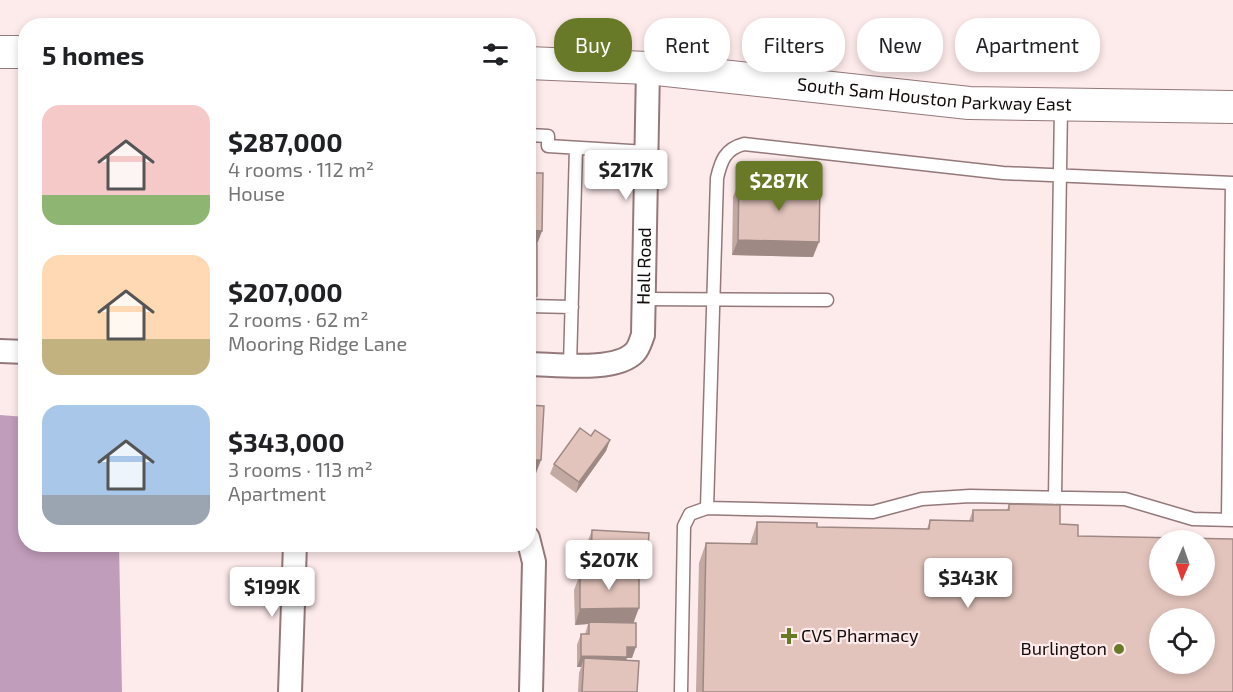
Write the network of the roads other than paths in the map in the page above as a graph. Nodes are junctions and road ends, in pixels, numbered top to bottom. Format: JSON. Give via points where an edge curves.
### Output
{"nodes":[{"id":1,"x":0,"y":52,"type":"edge"},
{"id":2,"x":18,"y":52,"type":"edge"},
{"id":3,"x":536,"y":63,"type":"edge"},
{"id":4,"x":644,"y":68,"type":"edge"},
{"id":5,"x":648,"y":72,"type":"edge"},
{"id":6,"x":685,"y":72,"type":"edge"},
{"id":7,"x":1060,"y":105,"type":"junction"},
{"id":8,"x":1233,"y":107,"type":"edge"},
{"id":9,"x":536,"y":135,"type":"edge"},
{"id":10,"x":576,"y":148,"type":"junction"},
{"id":11,"x":647,"y":152,"type":"junction"},
{"id":12,"x":1060,"y":177,"type":"junction"},
{"id":13,"x":1233,"y":183,"type":"edge"},
{"id":14,"x":644,"y":299,"type":"junction"},
{"id":15,"x":713,"y":299,"type":"junction"},
{"id":16,"x":827,"y":300,"type":"dead end"},
{"id":17,"x":536,"y":306,"type":"edge"},
{"id":18,"x":572,"y":307,"type":"junction"},
{"id":19,"x":0,"y":351,"type":"edge"},
{"id":20,"x":18,"y":352,"type":"edge"},
{"id":21,"x":536,"y":364,"type":"edge"},
{"id":22,"x":570,"y":365,"type":"junction"},
{"id":23,"x":1231,"y":412,"type":"edge"},
{"id":24,"x":1055,"y":498,"type":"junction"},
{"id":25,"x":707,"y":508,"type":"junction"},
{"id":26,"x":1230,"y":520,"type":"edge"},
{"id":27,"x":295,"y":552,"type":"edge"},
{"id":28,"x":532,"y":552,"type":"edge"},
{"id":29,"x":290,"y":692,"type":"edge"},
{"id":30,"x":531,"y":692,"type":"edge"},
{"id":31,"x":681,"y":692,"type":"edge"}],
"edges":[{"from":1,"to":2,"type":"main road"},
{"from":3,"to":4,"type":"main road","name":"South Sam Houston Parkway East"},
{"from":5,"to":11,"type":"street","name":"Hall Road"},
{"from":6,"to":7,"type":"main road","name":"South Sam Houston Parkway East","via":[[969,103]]},
{"from":7,"to":8,"type":"main road","name":"South Sam Houston Parkway East"},
{"from":7,"to":12,"type":"lane"},
{"from":9,"to":10,"type":"lane","via":[[548,136],[548,146]]},
{"from":10,"to":11,"type":"lane"},
{"from":10,"to":18,"type":"lane"},
{"from":11,"to":14,"type":"street","name":"Hall Road"},
{"from":12,"to":13,"type":"lane"},
{"from":12,"to":15,"type":"lane","via":[[744,144],[735,147],[726,153],[717,178]]},
{"from":12,"to":24,"type":"lane"},
{"from":13,"to":23,"type":"lane"},
{"from":14,"to":15,"type":"lane"},
{"from":14,"to":22,"type":"street","name":"Hall Road","via":[[643,335],[635,352],[620,361]]},
{"from":15,"to":16,"type":"lane"},
{"from":15,"to":25,"type":"lane"},
{"from":17,"to":18,"type":"lane"},
{"from":18,"to":22,"type":"lane"},
{"from":19,"to":20,"type":"street"},
{"from":21,"to":22,"type":"street","name":"Hall Road"},
{"from":23,"to":26,"type":"lane"},
{"from":24,"to":25,"type":"lane","via":[[950,496],[873,512]]},
{"from":24,"to":26,"type":"lane","via":[[1125,499],[1193,519]]},
{"from":25,"to":31,"type":"lane","via":[[690,514],[684,526]]},
{"from":27,"to":29,"type":"street"},
{"from":28,"to":30,"type":"street"}]}
